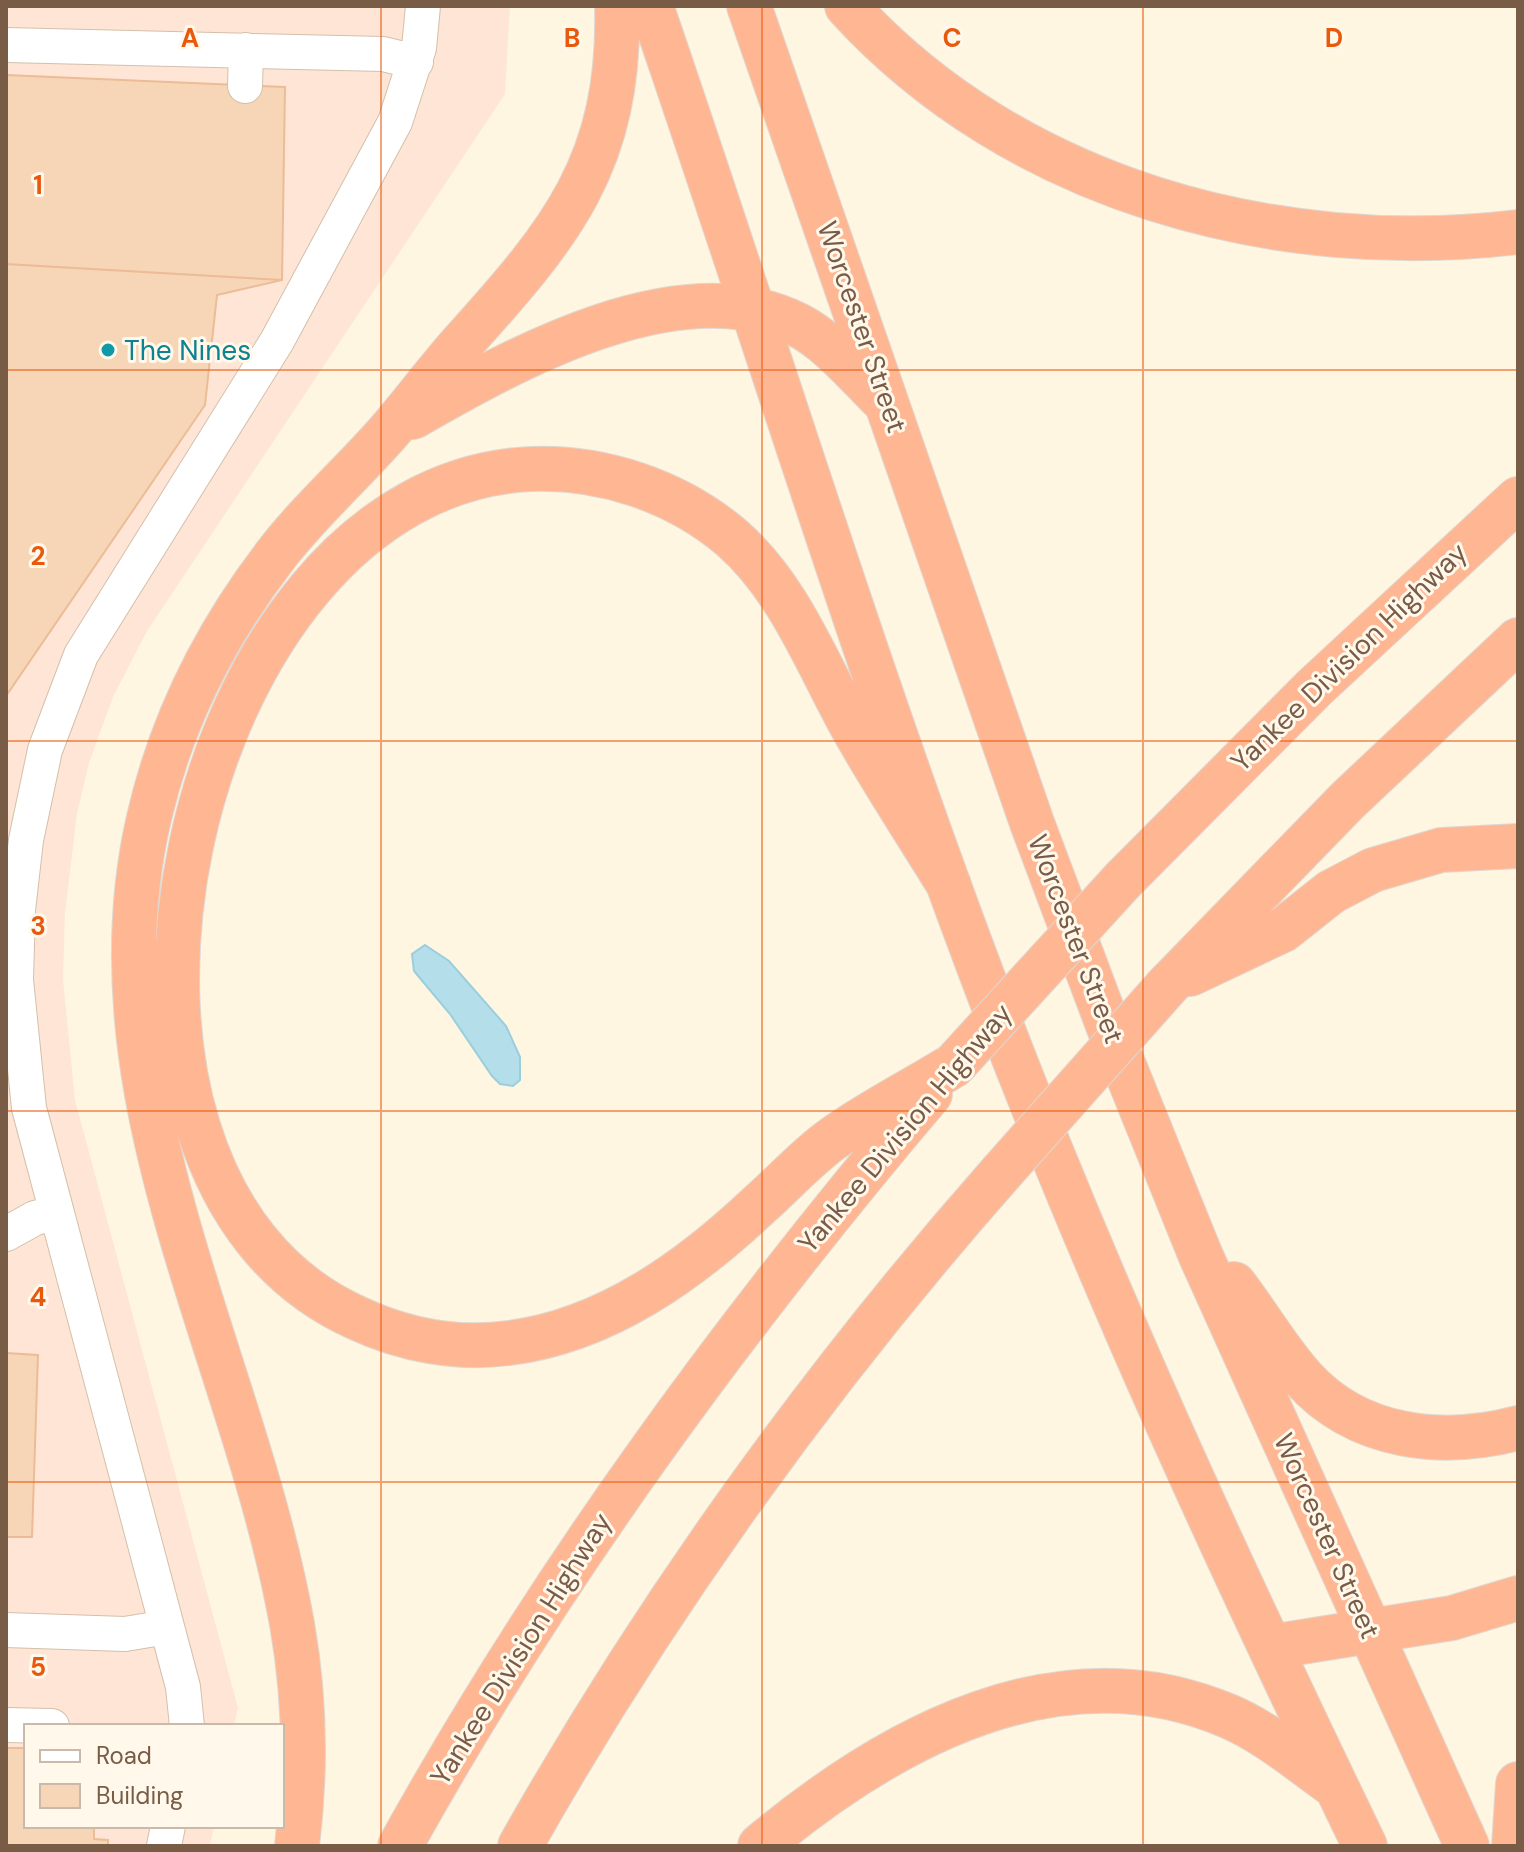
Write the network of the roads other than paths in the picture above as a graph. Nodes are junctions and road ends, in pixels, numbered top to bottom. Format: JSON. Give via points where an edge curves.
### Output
{"nodes":[{"id":1,"x":423,"y":6,"type":"edge"},
{"id":2,"x":617,"y":6,"type":"edge"},
{"id":3,"x":651,"y":6,"type":"edge"},
{"id":4,"x":749,"y":6,"type":"edge"},
{"id":5,"x":847,"y":6,"type":"edge"},
{"id":6,"x":6,"y":45,"type":"edge"},
{"id":7,"x":246,"y":50,"type":"junction"},
{"id":8,"x":416,"y":62,"type":"junction"},
{"id":9,"x":245,"y":86,"type":"dead end"},
{"id":10,"x":1518,"y":232,"type":"edge"},
{"id":11,"x":753,"y":310,"type":"junction"},
{"id":12,"x":890,"y":406,"type":"junction"},
{"id":13,"x":390,"y":430,"type":"junction"},
{"id":14,"x":1518,"y":499,"type":"edge"},
{"id":15,"x":1518,"y":640,"type":"edge"},
{"id":16,"x":1518,"y":846,"type":"edge"},
{"id":17,"x":949,"y":885,"type":"junction"},
{"id":18,"x":1167,"y":986,"type":"junction"},
{"id":19,"x":954,"y":1065,"type":"junction"},
{"id":20,"x":55,"y":1213,"type":"junction"},
{"id":21,"x":1189,"y":1228,"type":"junction"},
{"id":22,"x":6,"y":1234,"type":"edge"},
{"id":23,"x":1518,"y":1428,"type":"edge"},
{"id":24,"x":1518,"y":1598,"type":"edge"},
{"id":25,"x":167,"y":1627,"type":"junction"},
{"id":26,"x":6,"y":1630,"type":"edge"},
{"id":27,"x":1370,"y":1632,"type":"junction"},
{"id":28,"x":1270,"y":1647,"type":"junction"},
{"id":29,"x":187,"y":1724,"type":"edge"},
{"id":30,"x":1518,"y":1784,"type":"edge"},
{"id":31,"x":1337,"y":1787,"type":"junction"},
{"id":32,"x":297,"y":1846,"type":"edge"},
{"id":33,"x":400,"y":1846,"type":"edge"},
{"id":34,"x":520,"y":1846,"type":"edge"},
{"id":35,"x":760,"y":1846,"type":"edge"},
{"id":36,"x":1365,"y":1846,"type":"edge"},
{"id":37,"x":1467,"y":1846,"type":"edge"},
{"id":38,"x":1514,"y":1846,"type":"edge"}],
"edges":[{"from":1,"to":8,"type":"lane"},
{"from":2,"to":13,"type":"highway","via":[[607,119],[583,187],[538,257]]},
{"from":3,"to":11,"type":"highway"},
{"from":4,"to":12,"type":"highway","name":"Worcester Street"},
{"from":5,"to":10,"type":"highway","via":[[927,82],[966,109],[1045,154],[1137,194],[1217,217],[1327,235],[1421,240]]},
{"from":6,"to":7,"type":"lane"},
{"from":7,"to":8,"type":"lane","via":[[383,54]]},
{"from":7,"to":9,"type":"lane"},
{"from":8,"to":20,"type":"lane","via":[[395,122],[277,341],[87,642],[45,750],[22,874],[16,980],[29,1108]]},
{"from":11,"to":12,"type":"highway","via":[[808,331]]},
{"from":11,"to":13,"type":"highway","via":[[691,307],[594,330],[503,368]]},
{"from":11,"to":17,"type":"highway"},
{"from":12,"to":21,"type":"highway","name":"Worcester Street","via":[[1053,882]]},
{"from":13,"to":32,"type":"highway","via":[[278,552],[226,627],[197,681],[148,820],[132,942],[135,1033],[151,1122],[293,1627],[303,1736]]},
{"from":14,"to":19,"type":"highway","name":"Yankee Division Highway","bridge":true,"via":[[1303,699],[1123,880]]},
{"from":15,"to":18,"type":"highway","via":[[1348,800]]},
{"from":16,"to":18,"type":"highway","via":[[1441,850],[1383,866],[1331,892],[1283,930]]},
{"from":17,"to":19,"type":"highway","via":[[853,729],[789,608],[733,539],[686,507],[625,481],[574,470],[519,470],[453,483],[388,516],[346,550],[293,613],[246,687],[204,788],[182,892],[178,975],[184,1058],[201,1138],[226,1200],[249,1234],[279,1269],[335,1308],[397,1334],[448,1344],[509,1343],[552,1335],[635,1299],[725,1236],[830,1141]]},
{"from":17,"to":28,"type":"highway","via":[[1110,1293]]},
{"from":18,"to":34,"type":"highway","bridge":true,"via":[[1000,1174],[874,1327],[732,1516],[632,1662]]},
{"from":19,"to":33,"type":"highway","name":"Yankee Division Highway","via":[[765,1298],[648,1454],[514,1653]]},
{"from":20,"to":22,"type":"lane"},
{"from":20,"to":25,"type":"lane"},
{"from":21,"to":23,"type":"highway","via":[[1302,1377],[1337,1408],[1412,1436],[1455,1438]]},
{"from":21,"to":27,"type":"highway","name":"Worcester Street"},
{"from":24,"to":27,"type":"highway","via":[[1452,1618]]},
{"from":25,"to":26,"type":"lane","via":[[137,1634]]},
{"from":25,"to":29,"type":"lane"},
{"from":27,"to":28,"type":"highway"},
{"from":27,"to":37,"type":"highway","name":"Worcester Street"},
{"from":28,"to":31,"type":"highway"},
{"from":30,"to":38,"type":"highway"},
{"from":31,"to":35,"type":"highway","via":[[1229,1716],[1140,1692],[1078,1690],[1019,1701],[935,1732],[858,1775]]},
{"from":31,"to":36,"type":"highway"}]}
